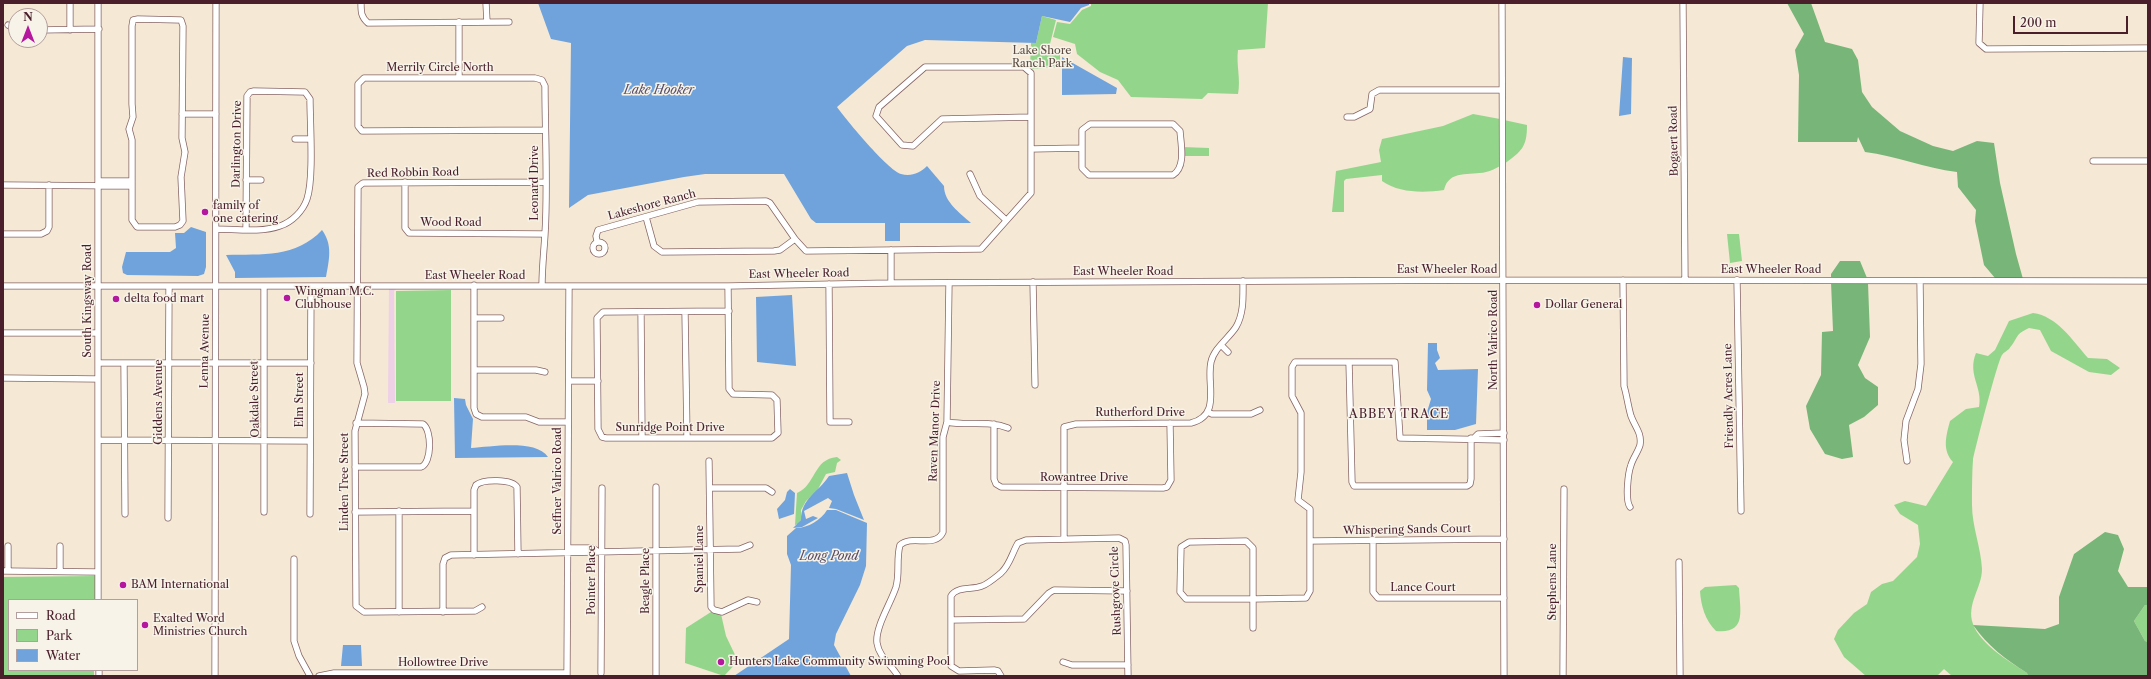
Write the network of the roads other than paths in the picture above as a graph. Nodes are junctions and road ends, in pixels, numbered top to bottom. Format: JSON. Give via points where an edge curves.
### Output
{"nodes":[{"id":1,"x":70,"y":3,"type":"edge"},
{"id":2,"x":98,"y":3,"type":"edge"},
{"id":3,"x":216,"y":3,"type":"edge"},
{"id":4,"x":361,"y":3,"type":"edge"},
{"id":5,"x":486,"y":3,"type":"edge"},
{"id":6,"x":1502,"y":3,"type":"edge"},
{"id":7,"x":1683,"y":3,"type":"edge"},
{"id":8,"x":1980,"y":3,"type":"edge"},
{"id":9,"x":459,"y":22,"type":"junction"},
{"id":10,"x":487,"y":22,"type":"junction"},
{"id":11,"x":509,"y":22,"type":"dead end"},
{"id":12,"x":48,"y":30,"type":"edge"},
{"id":13,"x":70,"y":30,"type":"junction"},
{"id":14,"x":99,"y":30,"type":"junction"},
{"id":15,"x":2148,"y":48,"type":"edge"},
{"id":16,"x":459,"y":78,"type":"junction"},
{"id":17,"x":542,"y":80,"type":"joint"},
{"id":18,"x":1502,"y":90,"type":"junction"},
{"id":19,"x":182,"y":114,"type":"junction"},
{"id":20,"x":216,"y":114,"type":"junction"},
{"id":21,"x":1347,"y":117,"type":"dead end"},
{"id":22,"x":1031,"y":118,"type":"junction"},
{"id":23,"x":545,"y":130,"type":"junction"},
{"id":24,"x":295,"y":139,"type":"dead end"},
{"id":25,"x":310,"y":139,"type":"junction"},
{"id":26,"x":1081,"y":148,"type":"junction"},
{"id":27,"x":1031,"y":149,"type":"junction"},
{"id":28,"x":2093,"y":161,"type":"dead end"},
{"id":29,"x":2148,"y":161,"type":"edge"},
{"id":30,"x":970,"y":174,"type":"dead end"},
{"id":31,"x":246,"y":180,"type":"junction"},
{"id":32,"x":261,"y":180,"type":"dead end"},
{"id":33,"x":405,"y":182,"type":"junction"},
{"id":34,"x":545,"y":182,"type":"junction"},
{"id":35,"x":99,"y":183,"type":"junction"},
{"id":36,"x":132,"y":184,"type":"junction"},
{"id":37,"x":3,"y":185,"type":"edge"},
{"id":38,"x":49,"y":185,"type":"junction"},
{"id":39,"x":646,"y":217,"type":"junction"},
{"id":40,"x":1006,"y":220,"type":"junction"},
{"id":41,"x":216,"y":229,"type":"junction"},
{"id":42,"x":246,"y":229,"type":"junction"},
{"id":43,"x":3,"y":234,"type":"edge"},
{"id":44,"x":545,"y":234,"type":"junction"},
{"id":45,"x":795,"y":239,"type":"junction"},
{"id":46,"x":597,"y":241,"type":"dead end"},
{"id":47,"x":891,"y":250,"type":"junction"},
{"id":48,"x":1504,"y":280,"type":"junction"},
{"id":49,"x":1623,"y":280,"type":"junction"},
{"id":50,"x":1685,"y":280,"type":"junction"},
{"id":51,"x":1737,"y":280,"type":"junction"},
{"id":52,"x":1920,"y":280,"type":"junction"},
{"id":53,"x":2148,"y":281,"type":"edge"},
{"id":54,"x":1033,"y":282,"type":"junction"},
{"id":55,"x":1243,"y":282,"type":"junction"},
{"id":56,"x":891,"y":283,"type":"junction"},
{"id":57,"x":949,"y":283,"type":"junction"},
{"id":58,"x":829,"y":284,"type":"junction"},
{"id":59,"x":98,"y":285,"type":"junction"},
{"id":60,"x":3,"y":286,"type":"edge"},
{"id":61,"x":169,"y":286,"type":"junction"},
{"id":62,"x":216,"y":286,"type":"junction"},
{"id":63,"x":264,"y":286,"type":"junction"},
{"id":64,"x":311,"y":286,"type":"junction"},
{"id":65,"x":357,"y":286,"type":"junction"},
{"id":66,"x":474,"y":286,"type":"junction"},
{"id":67,"x":542,"y":286,"type":"junction"},
{"id":68,"x":569,"y":286,"type":"junction"},
{"id":69,"x":728,"y":286,"type":"junction"},
{"id":70,"x":729,"y":311,"type":"junction"},
{"id":71,"x":641,"y":312,"type":"junction"},
{"id":72,"x":685,"y":312,"type":"junction"},
{"id":73,"x":475,"y":318,"type":"junction"},
{"id":74,"x":501,"y":318,"type":"dead end"},
{"id":75,"x":3,"y":333,"type":"edge"},
{"id":76,"x":98,"y":333,"type":"junction"},
{"id":77,"x":1221,"y":345,"type":"junction"},
{"id":78,"x":1228,"y":352,"type":"dead end"},
{"id":79,"x":1349,"y":362,"type":"junction"},
{"id":80,"x":311,"y":363,"type":"junction"},
{"id":81,"x":98,"y":364,"type":"junction"},
{"id":82,"x":124,"y":364,"type":"junction"},
{"id":83,"x":169,"y":364,"type":"junction"},
{"id":84,"x":215,"y":364,"type":"junction"},
{"id":85,"x":264,"y":364,"type":"junction"},
{"id":86,"x":475,"y":370,"type":"junction"},
{"id":87,"x":545,"y":372,"type":"dead end"},
{"id":88,"x":3,"y":378,"type":"edge"},
{"id":89,"x":98,"y":379,"type":"junction"},
{"id":90,"x":569,"y":381,"type":"junction"},
{"id":91,"x":598,"y":381,"type":"junction"},
{"id":92,"x":1035,"y":385,"type":"dead end"},
{"id":93,"x":1260,"y":410,"type":"dead end"},
{"id":94,"x":1208,"y":412,"type":"junction"},
{"id":95,"x":568,"y":422,"type":"junction"},
{"id":96,"x":849,"y":422,"type":"dead end"},
{"id":97,"x":947,"y":422,"type":"junction"},
{"id":98,"x":356,"y":423,"type":"junction"},
{"id":99,"x":1170,"y":423,"type":"junction"},
{"id":100,"x":994,"y":424,"type":"junction"},
{"id":101,"x":1008,"y":428,"type":"dead end"},
{"id":102,"x":1504,"y":433,"type":"junction"},
{"id":103,"x":686,"y":437,"type":"junction"},
{"id":104,"x":1486,"y":437,"type":"junction"},
{"id":105,"x":642,"y":438,"type":"junction"},
{"id":106,"x":1472,"y":438,"type":"junction"},
{"id":107,"x":98,"y":440,"type":"junction"},
{"id":108,"x":125,"y":440,"type":"junction"},
{"id":109,"x":1504,"y":440,"type":"junction"},
{"id":110,"x":168,"y":441,"type":"junction"},
{"id":111,"x":214,"y":441,"type":"junction"},
{"id":112,"x":265,"y":441,"type":"junction"},
{"id":113,"x":310,"y":441,"type":"junction"},
{"id":114,"x":710,"y":461,"type":"dead end"},
{"id":115,"x":1907,"y":461,"type":"dead end"},
{"id":116,"x":355,"y":467,"type":"junction"},
{"id":117,"x":656,"y":487,"type":"dead end"},
{"id":118,"x":602,"y":488,"type":"dead end"},
{"id":119,"x":710,"y":488,"type":"junction"},
{"id":120,"x":1064,"y":489,"type":"junction"},
{"id":121,"x":1564,"y":489,"type":"dead end"},
{"id":122,"x":772,"y":492,"type":"dead end"},
{"id":123,"x":1630,"y":507,"type":"dead end"},
{"id":124,"x":400,"y":511,"type":"junction"},
{"id":125,"x":474,"y":511,"type":"junction"},
{"id":126,"x":1741,"y":511,"type":"dead end"},
{"id":127,"x":264,"y":512,"type":"dead end"},
{"id":128,"x":355,"y":512,"type":"junction"},
{"id":129,"x":125,"y":514,"type":"dead end"},
{"id":130,"x":310,"y":514,"type":"dead end"},
{"id":131,"x":168,"y":518,"type":"dead end"},
{"id":132,"x":1064,"y":539,"type":"junction"},
{"id":133,"x":1504,"y":539,"type":"junction"},
{"id":134,"x":1310,"y":541,"type":"junction"},
{"id":135,"x":1372,"y":541,"type":"junction"},
{"id":136,"x":750,"y":545,"type":"dead end"},
{"id":137,"x":8,"y":546,"type":"dead end"},
{"id":138,"x":60,"y":546,"type":"dead end"},
{"id":139,"x":568,"y":550,"type":"junction"},
{"id":140,"x":656,"y":550,"type":"junction"},
{"id":141,"x":710,"y":550,"type":"junction"},
{"id":142,"x":599,"y":551,"type":"junction"},
{"id":143,"x":518,"y":554,"type":"junction"},
{"id":144,"x":474,"y":555,"type":"junction"},
{"id":145,"x":294,"y":559,"type":"dead end"},
{"id":146,"x":1679,"y":562,"type":"dead end"},
{"id":147,"x":6,"y":571,"type":"edge"},
{"id":148,"x":60,"y":571,"type":"junction"},
{"id":149,"x":98,"y":572,"type":"junction"},
{"id":150,"x":1127,"y":591,"type":"junction"},
{"id":151,"x":1504,"y":598,"type":"junction"},
{"id":152,"x":98,"y":599,"type":"edge"},
{"id":153,"x":1253,"y":599,"type":"junction"},
{"id":154,"x":757,"y":602,"type":"dead end"},
{"id":155,"x":482,"y":607,"type":"dead end"},
{"id":156,"x":399,"y":612,"type":"junction"},
{"id":157,"x":443,"y":612,"type":"junction"},
{"id":158,"x":951,"y":620,"type":"junction"},
{"id":159,"x":1253,"y":628,"type":"dead end"},
{"id":160,"x":1063,"y":662,"type":"dead end"},
{"id":161,"x":1128,"y":665,"type":"junction"},
{"id":162,"x":601,"y":673,"type":"dead end"},
{"id":163,"x":567,"y":674,"type":"edge"},
{"id":164,"x":215,"y":676,"type":"edge"},
{"id":165,"x":310,"y":676,"type":"edge"},
{"id":166,"x":319,"y":676,"type":"edge"},
{"id":167,"x":656,"y":676,"type":"edge"},
{"id":168,"x":898,"y":676,"type":"edge"},
{"id":169,"x":1001,"y":676,"type":"edge"},
{"id":170,"x":1128,"y":676,"type":"edge"},
{"id":171,"x":1504,"y":676,"type":"edge"},
{"id":172,"x":1563,"y":676,"type":"edge"},
{"id":173,"x":1680,"y":676,"type":"edge"}],
"edges":[{"from":1,"to":13,"type":"street"},
{"from":2,"to":14,"type":"street","name":"South Kingsway Road"},
{"from":3,"to":20,"type":"street","name":"Lenna Avenue"},
{"from":4,"to":9,"type":"street","via":[[361,14],[368,23]]},
{"from":5,"to":10,"type":"street"},
{"from":6,"to":18,"type":"street","name":"North Valrico Road"},
{"from":7,"to":50,"type":"street","name":"Bogaert Road"},
{"from":8,"to":15,"type":"street","via":[[1979,43],[1986,49]]},
{"from":9,"to":10,"type":"street"},
{"from":9,"to":16,"type":"street"},
{"from":10,"to":11,"type":"street"},
{"from":12,"to":13,"type":"street"},
{"from":13,"to":14,"type":"street"},
{"from":14,"to":35,"type":"street","name":"South Kingsway Road"},
{"from":16,"to":17,"type":"street","name":"Merrily Circle North"},
{"from":16,"to":23,"type":"street","name":"Merrily Circle North","via":[[364,78],[358,84],[358,126],[362,132]]},
{"from":17,"to":23,"type":"street","name":"Leonard Drive","via":[[545,86]]},
{"from":18,"to":21,"type":"street","via":[[1379,90],[1372,94],[1370,109],[1354,117]]},
{"from":18,"to":48,"type":"street","name":"North Valrico Road"},
{"from":19,"to":20,"type":"street"},
{"from":19,"to":36,"type":"street","via":[[185,152],[181,177],[183,221],[180,225],[137,227],[132,220]]},
{"from":19,"to":36,"type":"street","via":[[181,20],[132,20],[133,117],[129,129],[132,140]]},
{"from":20,"to":41,"type":"street","name":"Lenna Avenue"},
{"from":22,"to":22,"type":"street","name":"Lakeshore Ranch","via":[[1031,73],[1024,67],[925,67],[879,107],[876,116],[902,145],[908,147],[913,146],[942,119]]},
{"from":22,"to":27,"type":"street","name":"Lakeshore Ranch"},
{"from":23,"to":34,"type":"street","name":"Leonard Drive"},
{"from":24,"to":25,"type":"street"},
{"from":25,"to":31,"type":"street","name":"Darlington Drive","via":[[310,99],[305,92],[250,92],[246,100]]},
{"from":25,"to":42,"type":"street","name":"Darlington Drive","via":[[310,189],[301,210],[291,220],[279,226]]},
{"from":26,"to":26,"type":"street","via":[[1082,168],[1089,175],[1173,175],[1179,172],[1181,166],[1180,131],[1173,124],[1090,124],[1082,130]]},
{"from":26,"to":27,"type":"street"},
{"from":27,"to":40,"type":"street","name":"Lakeshore Ranch","via":[[1031,193]]},
{"from":28,"to":29,"type":"street"},
{"from":30,"to":40,"type":"street","via":[[980,196]]},
{"from":31,"to":32,"type":"street"},
{"from":31,"to":42,"type":"street","name":"Darlington Drive"},
{"from":33,"to":34,"type":"street","name":"Red Robbin Road"},
{"from":33,"to":44,"type":"street","name":"Wood Road","via":[[405,228],[409,233]]},
{"from":33,"to":65,"type":"street","name":"Red Robbin Road","via":[[363,183],[358,187]]},
{"from":34,"to":44,"type":"street","name":"Leonard Drive"},
{"from":35,"to":36,"type":"street"},
{"from":35,"to":38,"type":"street"},
{"from":35,"to":59,"type":"street","name":"South Kingsway Road"},
{"from":37,"to":38,"type":"street"},
{"from":38,"to":43,"type":"street","via":[[49,226],[46,232]]},
{"from":39,"to":45,"type":"street","name":"Lakeshore Ranch","via":[[698,202],[766,201]]},
{"from":39,"to":45,"type":"street","via":[[654,246],[662,252],[774,251],[780,250]]},
{"from":39,"to":46,"type":"street","name":"Lakeshore Ranch","via":[[598,230]]},
{"from":40,"to":47,"type":"street","name":"Lakeshore Ranch","via":[[981,249]]},
{"from":41,"to":42,"type":"street"},
{"from":41,"to":62,"type":"street","name":"Lenna Avenue"},
{"from":44,"to":67,"type":"street","name":"Leonard Drive"},
{"from":45,"to":47,"type":"street","name":"Lakeshore Ranch","via":[[806,251]]},
{"from":47,"to":56,"type":"street"},
{"from":48,"to":49,"type":"street","name":"East Wheeler Road"},
{"from":48,"to":55,"type":"street","name":"East Wheeler Road"},
{"from":48,"to":102,"type":"street","name":"North Valrico Road"},
{"from":49,"to":50,"type":"street","name":"East Wheeler Road"},
{"from":49,"to":123,"type":"street","via":[[1624,386],[1640,441],[1630,468],[1627,498]]},
{"from":50,"to":51,"type":"street","name":"East Wheeler Road"},
{"from":51,"to":52,"type":"street","name":"East Wheeler Road"},
{"from":51,"to":126,"type":"street","name":"Friendly Acres Lane"},
{"from":52,"to":53,"type":"street","name":"East Wheeler Road"},
{"from":52,"to":115,"type":"street","via":[[1922,364],[1918,389],[1906,421],[1904,440]]},
{"from":54,"to":55,"type":"street","name":"East Wheeler Road"},
{"from":54,"to":57,"type":"street","name":"East Wheeler Road"},
{"from":54,"to":92,"type":"street"},
{"from":55,"to":77,"type":"street","via":[[1242,314],[1236,328]]},
{"from":56,"to":57,"type":"street","name":"East Wheeler Road"},
{"from":56,"to":58,"type":"street","name":"East Wheeler Road"},
{"from":57,"to":97,"type":"street","name":"Raven Manor Drive"},
{"from":58,"to":69,"type":"street","name":"East Wheeler Road"},
{"from":58,"to":96,"type":"street","via":[[830,422]]},
{"from":59,"to":60,"type":"street","name":"East Wheeler Road"},
{"from":59,"to":61,"type":"street","name":"East Wheeler Road"},
{"from":59,"to":76,"type":"street","name":"South Kingsway Road"},
{"from":61,"to":62,"type":"street","name":"East Wheeler Road"},
{"from":61,"to":83,"type":"street","name":"Giddens Avenue"},
{"from":62,"to":63,"type":"street","name":"East Wheeler Road"},
{"from":62,"to":84,"type":"street","name":"Lenna Avenue"},
{"from":63,"to":64,"type":"street","name":"East Wheeler Road"},
{"from":63,"to":85,"type":"street","name":"Oakdale Street"},
{"from":64,"to":65,"type":"street","name":"East Wheeler Road"},
{"from":64,"to":80,"type":"street","name":"Elm Street"},
{"from":65,"to":66,"type":"street","name":"East Wheeler Road"},
{"from":65,"to":98,"type":"street","name":"Linden Tree Street","via":[[357,363],[365,394]]},
{"from":66,"to":67,"type":"street","name":"East Wheeler Road"},
{"from":66,"to":73,"type":"street"},
{"from":67,"to":68,"type":"street","name":"East Wheeler Road"},
{"from":68,"to":69,"type":"street","name":"East Wheeler Road"},
{"from":68,"to":90,"type":"street","name":"Seffner Valrico Road"},
{"from":69,"to":70,"type":"street","name":"Sunridge Point Drive"},
{"from":70,"to":72,"type":"street","name":"Sunridge Point Drive"},
{"from":70,"to":103,"type":"street","name":"Sunridge Point Drive","via":[[729,389],[733,394],[772,395],[777,400],[778,433],[772,438]]},
{"from":71,"to":72,"type":"street","name":"Sunridge Point Drive"},
{"from":71,"to":91,"type":"street","name":"Sunridge Point Drive","via":[[603,312],[597,318]]},
{"from":71,"to":105,"type":"street"},
{"from":72,"to":103,"type":"street"},
{"from":73,"to":74,"type":"street"},
{"from":73,"to":86,"type":"street"},
{"from":75,"to":76,"type":"street"},
{"from":76,"to":81,"type":"street","name":"South Kingsway Road"},
{"from":77,"to":78,"type":"street"},
{"from":77,"to":94,"type":"street","via":[[1211,362],[1211,400]]},
{"from":79,"to":106,"type":"street","via":[[1395,362],[1400,438]]},
{"from":79,"to":106,"type":"street","via":[[1354,486],[1467,486],[1471,479]]},
{"from":79,"to":134,"type":"street","via":[[1296,362],[1292,368],[1292,398],[1301,413],[1301,472],[1298,500],[1308,507],[1310,512]]},
{"from":80,"to":85,"type":"street"},
{"from":80,"to":113,"type":"street","name":"Elm Street"},
{"from":81,"to":82,"type":"street"},
{"from":81,"to":89,"type":"street","name":"South Kingsway Road"},
{"from":82,"to":83,"type":"street"},
{"from":82,"to":108,"type":"street"},
{"from":83,"to":84,"type":"street"},
{"from":83,"to":110,"type":"street","name":"Giddens Avenue"},
{"from":84,"to":85,"type":"street"},
{"from":84,"to":111,"type":"street","name":"Lenna Avenue"},
{"from":85,"to":112,"type":"street","name":"Oakdale Street"},
{"from":86,"to":87,"type":"street"},
{"from":86,"to":95,"type":"street","via":[[474,408],[479,416],[526,417],[539,422]]},
{"from":88,"to":89,"type":"street"},
{"from":89,"to":107,"type":"street","name":"South Kingsway Road"},
{"from":90,"to":91,"type":"street"},
{"from":90,"to":95,"type":"street","name":"Seffner Valrico Road"},
{"from":91,"to":105,"type":"street","name":"Sunridge Point Drive","via":[[600,434],[606,438]]},
{"from":93,"to":94,"type":"street","via":[[1251,414]]},
{"from":94,"to":99,"type":"street","name":"Rutherford Drive","via":[[1198,421]]},
{"from":95,"to":139,"type":"street","name":"Seffner Valrico Road"},
{"from":97,"to":100,"type":"street"},
{"from":97,"to":168,"type":"street","name":"Raven Manor Drive","via":[[943,437],[943,532],[936,541],[907,541],[900,545],[896,588],[878,631],[877,641],[882,656]]},
{"from":98,"to":116,"type":"street","name":"Linden Tree Street"},
{"from":98,"to":116,"type":"street","via":[[423,424],[428,430],[429,459],[421,467]]},
{"from":99,"to":120,"type":"street","name":"Rowantree Drive","via":[[1171,480],[1167,486]]},
{"from":99,"to":120,"type":"street","name":"Rutherford Drive","via":[[1064,427]]},
{"from":100,"to":101,"type":"street"},
{"from":100,"to":120,"type":"street","name":"Rowantree Drive","via":[[996,484],[1001,487]]},
{"from":102,"to":104,"type":"street"},
{"from":102,"to":109,"type":"street","name":"North Valrico Road"},
{"from":103,"to":105,"type":"street","name":"Sunridge Point Drive"},
{"from":104,"to":106,"type":"street"},
{"from":104,"to":109,"type":"street"},
{"from":107,"to":108,"type":"street"},
{"from":107,"to":149,"type":"street","name":"South Kingsway Road"},
{"from":108,"to":110,"type":"street"},
{"from":108,"to":129,"type":"street"},
{"from":109,"to":133,"type":"street","name":"North Valrico Road"},
{"from":110,"to":111,"type":"street"},
{"from":110,"to":131,"type":"street","name":"Giddens Avenue"},
{"from":111,"to":112,"type":"street"},
{"from":111,"to":164,"type":"street","name":"Lenna Avenue"},
{"from":112,"to":113,"type":"street"},
{"from":112,"to":127,"type":"street","name":"Oakdale Street"},
{"from":113,"to":130,"type":"street","name":"Elm Street"},
{"from":114,"to":119,"type":"street","name":"Spaniel Lane"},
{"from":116,"to":128,"type":"street","name":"Linden Tree Street"},
{"from":117,"to":140,"type":"street","name":"Beagle Place"},
{"from":118,"to":142,"type":"street","name":"Pointer Place"},
{"from":119,"to":122,"type":"street","via":[[766,488]]},
{"from":119,"to":141,"type":"street","name":"Spaniel Lane"},
{"from":120,"to":132,"type":"street","name":"Rutherford Drive"},
{"from":121,"to":172,"type":"street","name":"Stephens Lane"},
{"from":124,"to":125,"type":"street"},
{"from":124,"to":128,"type":"street"},
{"from":124,"to":156,"type":"street"},
{"from":125,"to":143,"type":"street","via":[[474,490],[478,482],[510,481],[516,484]]},
{"from":125,"to":144,"type":"street"},
{"from":128,"to":156,"type":"street","name":"Linden Tree Street","via":[[355,603],[358,609],[364,612]]},
{"from":132,"to":150,"type":"street","name":"Rushgrove Circle","via":[[1118,538],[1125,541]]},
{"from":132,"to":158,"type":"street","name":"Rushgrove Circle","via":[[1018,543],[1001,573],[983,586],[953,592]]},
{"from":133,"to":135,"type":"street","name":"Whispering Sands Court"},
{"from":133,"to":151,"type":"street","name":"North Valrico Road"},
{"from":134,"to":135,"type":"street","name":"Whispering Sands Court"},
{"from":134,"to":153,"type":"street","via":[[1310,591],[1306,598]]},
{"from":135,"to":151,"type":"street","name":"Lance Court","via":[[1373,592],[1378,598]]},
{"from":136,"to":141,"type":"street","via":[[740,549]]},
{"from":137,"to":147,"type":"street"},
{"from":138,"to":148,"type":"street"},
{"from":139,"to":142,"type":"street","via":[[593,548]]},
{"from":139,"to":143,"type":"street"},
{"from":139,"to":163,"type":"street","name":"Seffner Valrico Road"},
{"from":140,"to":141,"type":"street"},
{"from":140,"to":142,"type":"street"},
{"from":140,"to":167,"type":"street","name":"Beagle Place"},
{"from":141,"to":154,"type":"street","name":"Spaniel Lane","via":[[710,603],[714,610],[722,612],[748,600]]},
{"from":142,"to":162,"type":"street","name":"Pointer Place"},
{"from":143,"to":144,"type":"street"},
{"from":144,"to":157,"type":"street","via":[[451,555],[445,558]]},
{"from":145,"to":165,"type":"street","via":[[294,641]]},
{"from":146,"to":173,"type":"street"},
{"from":147,"to":148,"type":"street"},
{"from":148,"to":149,"type":"street"},
{"from":149,"to":152,"type":"street","name":"South Kingsway Road"},
{"from":150,"to":158,"type":"street","via":[[1054,590],[1024,619]]},
{"from":150,"to":161,"type":"street","name":"Rushgrove Circle"},
{"from":151,"to":171,"type":"street","name":"North Valrico Road"},
{"from":153,"to":153,"type":"street","via":[[1186,599],[1180,592],[1181,547],[1189,542],[1246,541],[1253,548]]},
{"from":153,"to":159,"type":"street"},
{"from":155,"to":157,"type":"street","via":[[475,611]]},
{"from":156,"to":157,"type":"street"},
{"from":158,"to":169,"type":"street","name":"Rushgrove Circle","via":[[951,666],[959,671],[994,670]]},
{"from":160,"to":161,"type":"street","via":[[1072,665]]},
{"from":161,"to":170,"type":"street","name":"Rushgrove Circle"},
{"from":163,"to":166,"type":"street","name":"Hollowtree Drive","via":[[334,673]]}]}
